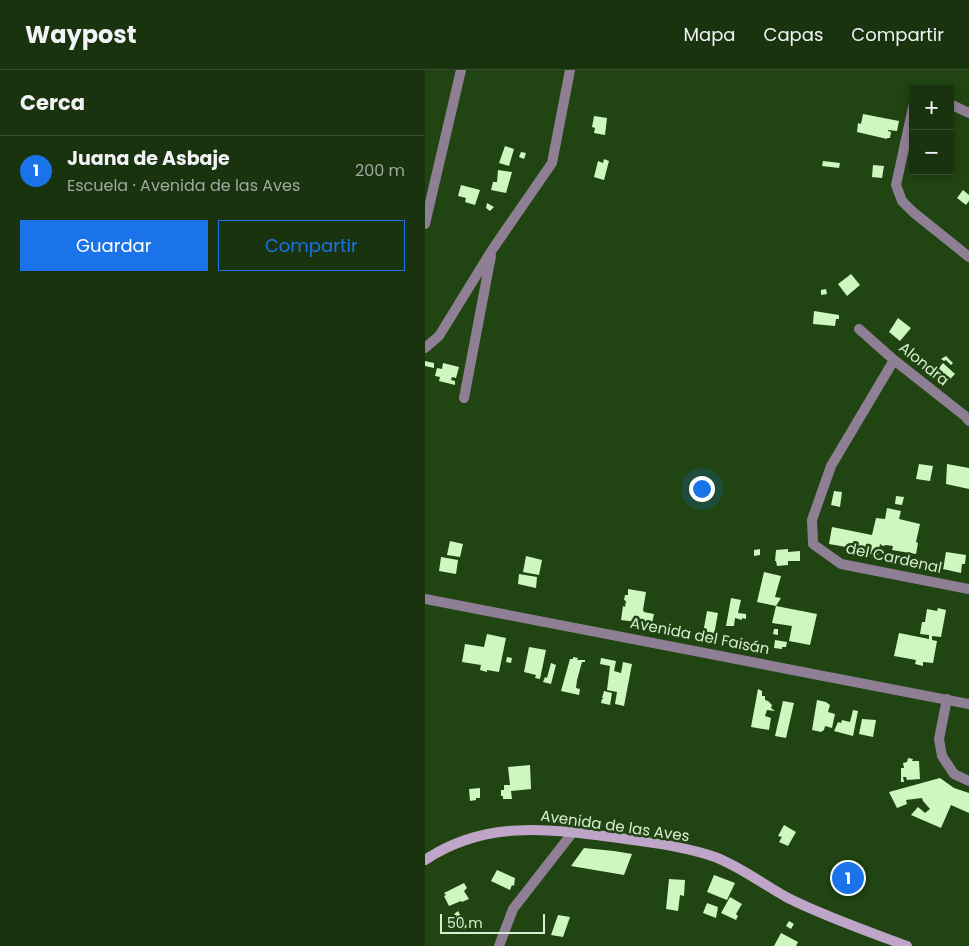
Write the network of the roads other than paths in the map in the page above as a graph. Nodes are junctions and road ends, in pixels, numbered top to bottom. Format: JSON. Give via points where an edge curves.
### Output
{"nodes":[{"id":1,"x":461,"y":70,"type":"edge"},
{"id":2,"x":570,"y":70,"type":"edge"},
{"id":3,"x":954,"y":106,"type":"edge"},
{"id":4,"x":969,"y":113,"type":"edge"},
{"id":5,"x":909,"y":124,"type":"edge"},
{"id":6,"x":425,"y":224,"type":"edge"},
{"id":7,"x":492,"y":250,"type":"junction"},
{"id":8,"x":969,"y":257,"type":"edge"},
{"id":9,"x":859,"y":329,"type":"dead end"},
{"id":10,"x":425,"y":348,"type":"edge"},
{"id":11,"x":894,"y":360,"type":"junction"},
{"id":12,"x":464,"y":398,"type":"dead end"},
{"id":13,"x":969,"y":421,"type":"edge"},
{"id":14,"x":969,"y":589,"type":"edge"},
{"id":15,"x":425,"y":599,"type":"edge"},
{"id":16,"x":947,"y":699,"type":"junction"},
{"id":17,"x":969,"y":704,"type":"edge"},
{"id":18,"x":969,"y":781,"type":"edge"},
{"id":19,"x":573,"y":832,"type":"junction"},
{"id":20,"x":425,"y":860,"type":"edge"},
{"id":21,"x":499,"y":946,"type":"edge"},
{"id":22,"x":907,"y":946,"type":"edge"}],
"edges":[{"from":1,"to":6,"type":"street"},
{"from":2,"to":7,"type":"street","via":[[552,162]]},
{"from":3,"to":4,"type":"street"},
{"from":5,"to":8,"type":"street","via":[[895,185],[901,201]]},
{"from":7,"to":10,"type":"street","via":[[439,336]]},
{"from":7,"to":12,"type":"street"},
{"from":9,"to":11,"type":"street","name":"Alondra"},
{"from":11,"to":13,"type":"street","name":"Alondra"},
{"from":11,"to":14,"type":"street","name":"del Cardenal","via":[[831,466],[812,520],[813,544],[841,564]]},
{"from":15,"to":16,"type":"street","name":"Avenida del Faisán"},
{"from":16,"to":17,"type":"street","name":"Avenida del Faisán"},
{"from":16,"to":18,"type":"street","via":[[939,740],[942,756],[954,774]]},
{"from":19,"to":20,"type":"street","name":"Avenida de las Aves","via":[[524,829],[475,836],[440,850]]},
{"from":19,"to":21,"type":"street","via":[[513,909]]},
{"from":19,"to":22,"type":"street","name":"Avenida de las Aves","via":[[671,845],[716,858],[821,913]]}]}
